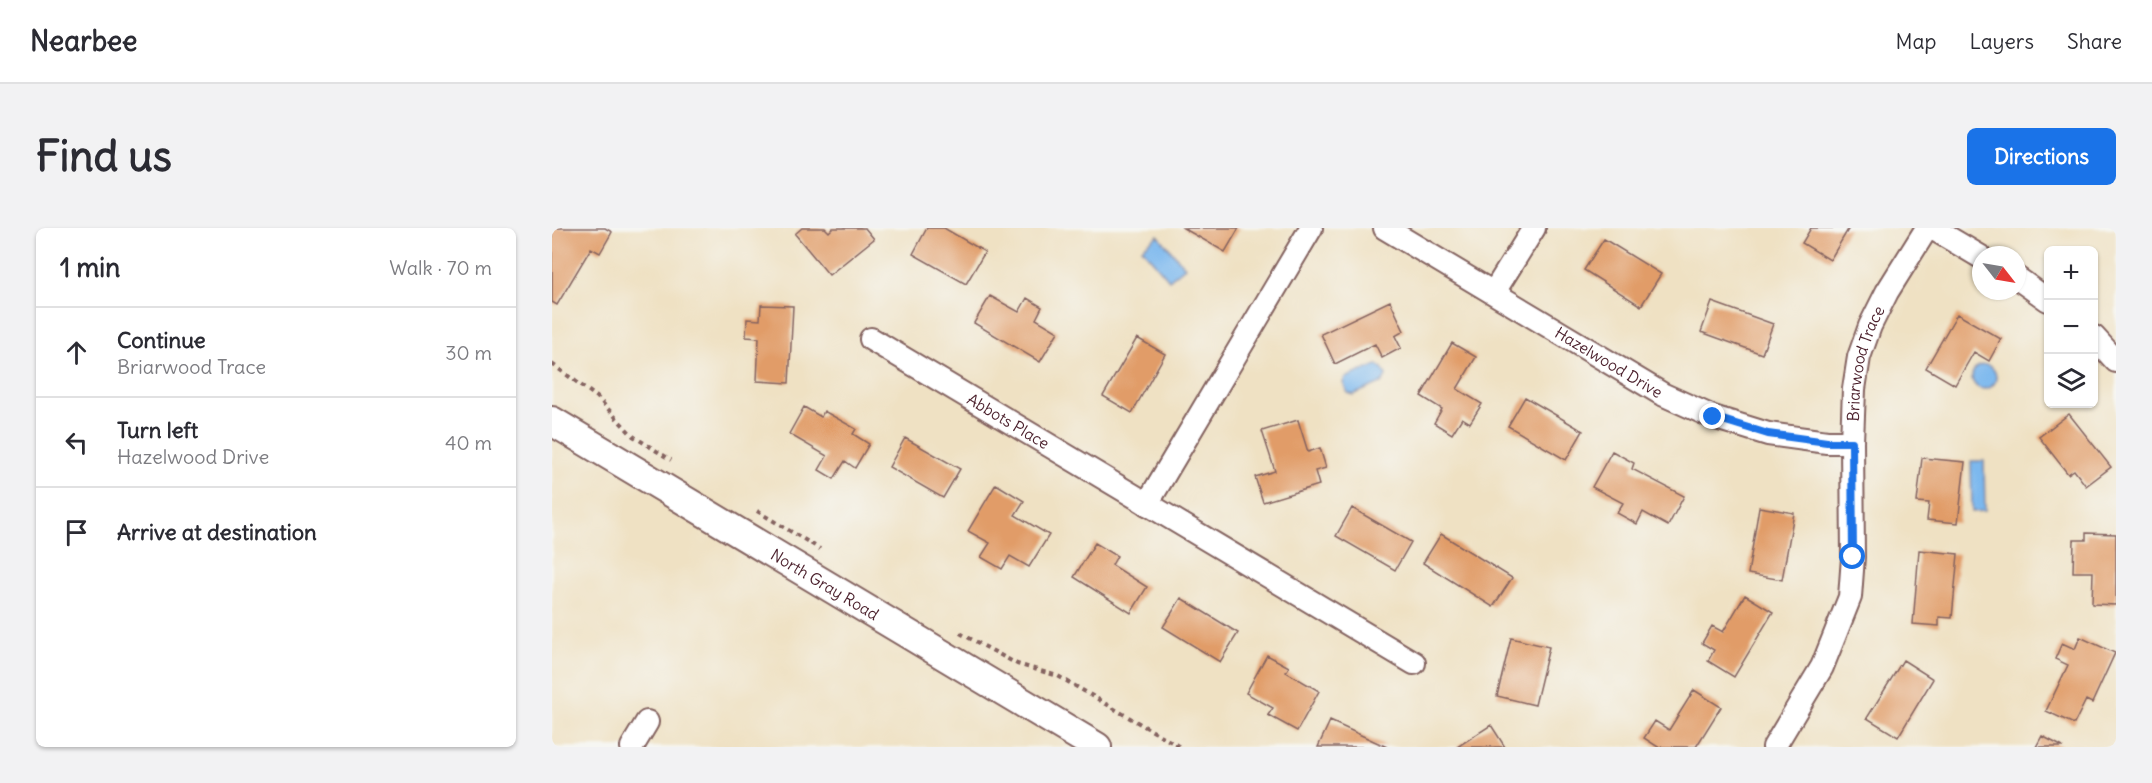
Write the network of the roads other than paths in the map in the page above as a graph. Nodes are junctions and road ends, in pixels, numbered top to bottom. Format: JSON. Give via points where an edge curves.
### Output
{"nodes":[{"id":1,"x":1311,"y":228,"type":"edge"},
{"id":2,"x":1385,"y":228,"type":"edge"},
{"id":3,"x":1534,"y":228,"type":"edge"},
{"id":4,"x":1929,"y":228,"type":"edge"},
{"id":5,"x":1972,"y":252,"type":"edge"},
{"id":6,"x":2026,"y":284,"type":"edge"},
{"id":7,"x":1494,"y":292,"type":"junction"},
{"id":8,"x":2044,"y":297,"type":"edge"},
{"id":9,"x":871,"y":339,"type":"dead end"},
{"id":10,"x":2098,"y":341,"type":"edge"},
{"id":11,"x":2116,"y":361,"type":"edge"},
{"id":12,"x":552,"y":421,"type":"edge"},
{"id":13,"x":1852,"y":442,"type":"junction"},
{"id":14,"x":1147,"y":504,"type":"junction"},
{"id":15,"x":1414,"y":663,"type":"dead end"},
{"id":16,"x":646,"y":722,"type":"dead end"},
{"id":17,"x":632,"y":747,"type":"edge"},
{"id":18,"x":1097,"y":747,"type":"edge"},
{"id":19,"x":1774,"y":747,"type":"edge"}],
"edges":[{"from":1,"to":14,"type":"street"},
{"from":2,"to":7,"type":"street","name":"Hazelwood Drive"},
{"from":3,"to":7,"type":"street"},
{"from":4,"to":5,"type":"street"},
{"from":4,"to":13,"type":"street","name":"Briarwood Trace","via":[[1887,292],[1862,346],[1854,389]]},
{"from":6,"to":8,"type":"street"},
{"from":7,"to":13,"type":"street","name":"Hazelwood Drive","via":[[1662,394],[1713,417],[1768,434]]},
{"from":9,"to":14,"type":"street","name":"Abbots Place"},
{"from":10,"to":11,"type":"street"},
{"from":12,"to":18,"type":"street","name":"North Gray Road"},
{"from":13,"to":19,"type":"street","name":"Briarwood Trace","via":[[1850,597],[1822,667]]},
{"from":14,"to":15,"type":"street","name":"Abbots Place"},
{"from":16,"to":17,"type":"street"}]}
